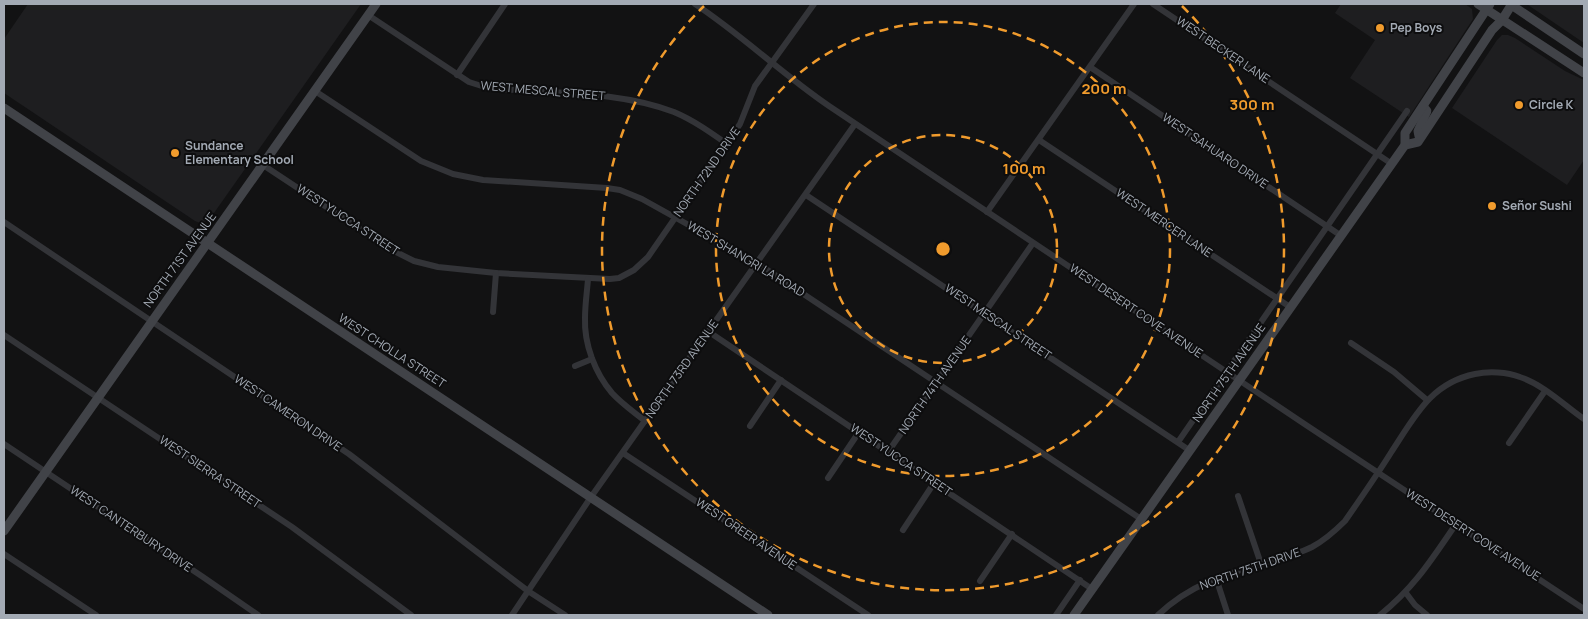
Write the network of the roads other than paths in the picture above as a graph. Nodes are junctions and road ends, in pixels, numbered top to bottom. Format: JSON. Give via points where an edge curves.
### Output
{"nodes":[{"id":1,"x":376,"y":4,"type":"edge"},
{"id":2,"x":505,"y":4,"type":"edge"},
{"id":3,"x":695,"y":4,"type":"edge"},
{"id":4,"x":814,"y":4,"type":"edge"},
{"id":5,"x":1134,"y":4,"type":"edge"},
{"id":6,"x":1153,"y":4,"type":"edge"},
{"id":7,"x":1478,"y":4,"type":"edge"},
{"id":8,"x":1511,"y":4,"type":"edge"},
{"id":9,"x":1488,"y":6,"type":"edge"},
{"id":10,"x":368,"y":15,"type":"junction"},
{"id":11,"x":1502,"y":20,"type":"junction"},
{"id":12,"x":1584,"y":54,"type":"edge"},
{"id":13,"x":772,"y":64,"type":"junction"},
{"id":14,"x":1090,"y":67,"type":"junction"},
{"id":15,"x":1584,"y":73,"type":"edge"},
{"id":16,"x":457,"y":75,"type":"junction"},
{"id":17,"x":316,"y":91,"type":"junction"},
{"id":18,"x":1423,"y":106,"type":"junction"},
{"id":19,"x":4,"y":108,"type":"edge"},
{"id":20,"x":1407,"y":111,"type":"dead end"},
{"id":21,"x":855,"y":124,"type":"junction"},
{"id":22,"x":1420,"y":138,"type":"junction"},
{"id":23,"x":1039,"y":140,"type":"junction"},
{"id":24,"x":727,"y":144,"type":"junction"},
{"id":25,"x":1405,"y":145,"type":"junction"},
{"id":26,"x":1377,"y":154,"type":"junction"},
{"id":27,"x":1392,"y":164,"type":"junction"},
{"id":28,"x":263,"y":165,"type":"junction"},
{"id":29,"x":806,"y":195,"type":"junction"},
{"id":30,"x":987,"y":212,"type":"junction"},
{"id":31,"x":675,"y":217,"type":"junction"},
{"id":32,"x":4,"y":222,"type":"edge"},
{"id":33,"x":1327,"y":226,"type":"junction"},
{"id":34,"x":1340,"y":235,"type":"junction"},
{"id":35,"x":1034,"y":243,"type":"junction"},
{"id":36,"x":207,"y":244,"type":"junction"},
{"id":37,"x":757,"y":263,"type":"junction"},
{"id":38,"x":496,"y":273,"type":"junction"},
{"id":39,"x":588,"y":279,"type":"junction"},
{"id":40,"x":1277,"y":298,"type":"junction"},
{"id":41,"x":1290,"y":307,"type":"junction"},
{"id":42,"x":493,"y":312,"type":"dead end"},
{"id":43,"x":985,"y":314,"type":"junction"},
{"id":44,"x":152,"y":321,"type":"junction"},
{"id":45,"x":709,"y":332,"type":"junction"},
{"id":46,"x":4,"y":335,"type":"edge"},
{"id":47,"x":1351,"y":343,"type":"dead end"},
{"id":48,"x":592,"y":359,"type":"junction"},
{"id":49,"x":575,"y":366,"type":"dead end"},
{"id":50,"x":1226,"y":372,"type":"junction"},
{"id":51,"x":781,"y":380,"type":"junction"},
{"id":52,"x":1238,"y":380,"type":"junction"},
{"id":53,"x":936,"y":383,"type":"junction"},
{"id":54,"x":1545,"y":391,"type":"junction"},
{"id":55,"x":98,"y":397,"type":"junction"},
{"id":56,"x":1427,"y":400,"type":"junction"},
{"id":57,"x":1584,"y":418,"type":"edge"},
{"id":58,"x":645,"y":421,"type":"junction"},
{"id":59,"x":750,"y":426,"type":"dead end"},
{"id":60,"x":858,"y":432,"type":"junction"},
{"id":61,"x":1178,"y":442,"type":"junction"},
{"id":62,"x":1509,"y":443,"type":"dead end"},
{"id":63,"x":4,"y":444,"type":"edge"},
{"id":64,"x":1190,"y":450,"type":"junction"},
{"id":65,"x":888,"y":452,"type":"junction"},
{"id":66,"x":623,"y":453,"type":"junction"},
{"id":67,"x":46,"y":472,"type":"junction"},
{"id":68,"x":1378,"y":472,"type":"junction"},
{"id":69,"x":828,"y":478,"type":"dead end"},
{"id":70,"x":934,"y":483,"type":"junction"},
{"id":71,"x":1238,"y":496,"type":"dead end"},
{"id":72,"x":591,"y":497,"type":"junction"},
{"id":73,"x":1141,"y":518,"type":"junction"},
{"id":74,"x":1456,"y":524,"type":"junction"},
{"id":75,"x":903,"y":530,"type":"dead end"},
{"id":76,"x":4,"y":531,"type":"edge"},
{"id":77,"x":1012,"y":534,"type":"junction"},
{"id":78,"x":4,"y":554,"type":"edge"},
{"id":79,"x":1261,"y":564,"type":"junction"},
{"id":80,"x":1216,"y":578,"type":"junction"},
{"id":81,"x":1080,"y":580,"type":"junction"},
{"id":82,"x":980,"y":581,"type":"dead end"},
{"id":83,"x":1092,"y":589,"type":"junction"},
{"id":84,"x":528,"y":592,"type":"junction"},
{"id":85,"x":1406,"y":592,"type":"junction"},
{"id":86,"x":1584,"y":609,"type":"edge"},
{"id":87,"x":96,"y":615,"type":"edge"},
{"id":88,"x":258,"y":615,"type":"edge"},
{"id":89,"x":411,"y":615,"type":"edge"},
{"id":90,"x":512,"y":615,"type":"edge"},
{"id":91,"x":565,"y":615,"type":"edge"},
{"id":92,"x":768,"y":615,"type":"edge"},
{"id":93,"x":868,"y":615,"type":"edge"},
{"id":94,"x":1056,"y":615,"type":"edge"},
{"id":95,"x":1074,"y":615,"type":"edge"},
{"id":96,"x":1158,"y":615,"type":"edge"},
{"id":97,"x":1228,"y":615,"type":"edge"},
{"id":98,"x":1380,"y":615,"type":"edge"},
{"id":99,"x":1428,"y":615,"type":"edge"}],
"edges":[{"from":1,"to":10,"type":"street","name":"NORTH 71ST AVENUE"},
{"from":2,"to":16,"type":"street"},
{"from":3,"to":13,"type":"street","name":"WEST DESERT COVE AVENUE","via":[[730,28]]},
{"from":4,"to":13,"type":"street","name":"NORTH 72ND DRIVE"},
{"from":5,"to":14,"type":"street"},
{"from":6,"to":26,"type":"street","name":"WEST BECKER LANE"},
{"from":7,"to":9,"type":"street"},
{"from":8,"to":11,"type":"street"},
{"from":8,"to":12,"type":"street"},
{"from":9,"to":11,"type":"street"},
{"from":9,"to":18,"type":"street","name":"NORTH 75TH AVENUE"},
{"from":10,"to":16,"type":"street","name":"WEST MESCAL STREET"},
{"from":10,"to":17,"type":"street","name":"NORTH 71ST AVENUE"},
{"from":11,"to":15,"type":"street"},
{"from":11,"to":22,"type":"street","via":[[1492,30]]},
{"from":13,"to":21,"type":"street","name":"WEST DESERT COVE AVENUE"},
{"from":13,"to":24,"type":"street","name":"NORTH 72ND DRIVE","via":[[755,86],[740,124]]},
{"from":14,"to":23,"type":"street"},
{"from":14,"to":33,"type":"street","name":"WEST SAHUARO DRIVE"},
{"from":16,"to":24,"type":"street","name":"WEST MESCAL STREET","via":[[488,88],[618,98],[649,104],[687,118]]},
{"from":17,"to":28,"type":"street","name":"NORTH 71ST AVENUE"},
{"from":17,"to":31,"type":"street","name":"WEST SHANGRI LA ROAD","via":[[411,156],[442,171],[484,180],[620,190]]},
{"from":18,"to":22,"type":"street","via":[[1427,112],[1418,131]]},
{"from":18,"to":25,"type":"street","name":"NORTH 75TH AVENUE","via":[[1405,133]]},
{"from":19,"to":36,"type":"street","name":"WEST CHOLLA STREET"},
{"from":20,"to":26,"type":"street","name":"NORTH 75TH AVENUE"},
{"from":21,"to":29,"type":"street","name":"NORTH 73RD AVENUE"},
{"from":21,"to":30,"type":"street","name":"WEST DESERT COVE AVENUE"},
{"from":22,"to":25,"type":"street","via":[[1418,142]]},
{"from":23,"to":30,"type":"street"},
{"from":23,"to":40,"type":"street","name":"WEST MERCER LANE"},
{"from":24,"to":31,"type":"street","name":"NORTH 72ND DRIVE"},
{"from":25,"to":27,"type":"street","name":"NORTH 75TH AVENUE"},
{"from":26,"to":27,"type":"street","name":"WEST BECKER LANE"},
{"from":26,"to":33,"type":"street","name":"NORTH 75TH AVENUE"},
{"from":27,"to":34,"type":"street","name":"NORTH 75TH AVENUE"},
{"from":28,"to":36,"type":"street","name":"NORTH 71ST AVENUE"},
{"from":28,"to":38,"type":"street","name":"WEST YUCCA STREET","via":[[390,249],[438,267]]},
{"from":29,"to":37,"type":"street","name":"NORTH 73RD AVENUE"},
{"from":29,"to":43,"type":"street","name":"WEST MESCAL STREET"},
{"from":30,"to":35,"type":"street","name":"WEST DESERT COVE AVENUE"},
{"from":31,"to":37,"type":"street","name":"WEST SHANGRI LA ROAD"},
{"from":31,"to":39,"type":"street","name":"NORTH 72ND DRIVE","via":[[648,257],[634,270],[619,278]]},
{"from":32,"to":44,"type":"street","name":"WEST CAMERON DRIVE"},
{"from":33,"to":34,"type":"street","name":"WEST SAHUARO DRIVE"},
{"from":33,"to":40,"type":"street","name":"NORTH 75TH AVENUE"},
{"from":34,"to":41,"type":"street","name":"NORTH 75TH AVENUE"},
{"from":35,"to":43,"type":"street","name":"NORTH 74TH AVENUE"},
{"from":35,"to":50,"type":"street","name":"WEST DESERT COVE AVENUE"},
{"from":36,"to":44,"type":"street","name":"NORTH 71ST AVENUE"},
{"from":36,"to":72,"type":"street","name":"WEST CHOLLA STREET"},
{"from":37,"to":45,"type":"street","name":"NORTH 73RD AVENUE"},
{"from":37,"to":53,"type":"street","name":"WEST SHANGRI LA ROAD"},
{"from":38,"to":39,"type":"street","name":"WEST YUCCA STREET"},
{"from":38,"to":42,"type":"street"},
{"from":39,"to":48,"type":"street","via":[[585,319]]},
{"from":40,"to":41,"type":"street","name":"WEST MERCER LANE"},
{"from":40,"to":50,"type":"street","name":"NORTH 75TH AVENUE"},
{"from":41,"to":52,"type":"street","name":"NORTH 75TH AVENUE"},
{"from":43,"to":53,"type":"street","name":"NORTH 74TH AVENUE"},
{"from":43,"to":61,"type":"street","name":"WEST MESCAL STREET"},
{"from":44,"to":55,"type":"street","name":"NORTH 71ST AVENUE"},
{"from":44,"to":84,"type":"street","name":"WEST CAMERON DRIVE","via":[[349,454]]},
{"from":45,"to":51,"type":"street","name":"WEST YUCCA STREET"},
{"from":45,"to":58,"type":"street","name":"NORTH 73RD AVENUE"},
{"from":46,"to":55,"type":"street","name":"WEST SIERRA STREET"},
{"from":47,"to":56,"type":"street","via":[[1394,372]]},
{"from":48,"to":49,"type":"street"},
{"from":48,"to":58,"type":"street","via":[[613,394]]},
{"from":50,"to":52,"type":"street","name":"WEST DESERT COVE AVENUE"},
{"from":50,"to":61,"type":"street","name":"NORTH 75TH AVENUE"},
{"from":51,"to":59,"type":"street"},
{"from":51,"to":60,"type":"street","name":"WEST YUCCA STREET"},
{"from":52,"to":64,"type":"street","name":"NORTH 75TH AVENUE"},
{"from":52,"to":68,"type":"street","name":"WEST DESERT COVE AVENUE"},
{"from":53,"to":65,"type":"street","name":"NORTH 74TH AVENUE"},
{"from":53,"to":73,"type":"street","name":"WEST SHANGRI LA ROAD"},
{"from":54,"to":56,"type":"street","via":[[1520,377],[1479,373],[1446,384]]},
{"from":54,"to":57,"type":"street"},
{"from":54,"to":62,"type":"street"},
{"from":55,"to":67,"type":"street","name":"NORTH 71ST AVENUE"},
{"from":55,"to":89,"type":"street","name":"WEST SIERRA STREET","via":[[292,527]]},
{"from":56,"to":68,"type":"street","name":"NORTH 75TH DRIVE"},
{"from":58,"to":66,"type":"street","name":"NORTH 73RD AVENUE"},
{"from":60,"to":65,"type":"street","name":"WEST YUCCA STREET"},
{"from":60,"to":69,"type":"street"},
{"from":61,"to":64,"type":"street","name":"WEST MESCAL STREET"},
{"from":63,"to":67,"type":"street","name":"WEST CANTERBURY DRIVE"},
{"from":64,"to":73,"type":"street","name":"NORTH 75TH AVENUE"},
{"from":65,"to":70,"type":"street","name":"WEST YUCCA STREET"},
{"from":66,"to":72,"type":"street","name":"NORTH 73RD AVENUE"},
{"from":66,"to":93,"type":"street","name":"WEST GREER AVENUE"},
{"from":67,"to":76,"type":"street","name":"NORTH 71ST AVENUE"},
{"from":67,"to":88,"type":"street","name":"WEST CANTERBURY DRIVE"},
{"from":68,"to":74,"type":"street","name":"WEST DESERT COVE AVENUE"},
{"from":68,"to":79,"type":"street","name":"NORTH 75TH DRIVE","via":[[1335,532],[1298,553]]},
{"from":70,"to":75,"type":"street"},
{"from":70,"to":77,"type":"street","name":"WEST YUCCA STREET"},
{"from":71,"to":79,"type":"street"},
{"from":72,"to":84,"type":"street","name":"NORTH 73RD AVENUE"},
{"from":72,"to":92,"type":"street","name":"WEST CHOLLA STREET"},
{"from":73,"to":83,"type":"street","name":"NORTH 75TH AVENUE"},
{"from":74,"to":85,"type":"street"},
{"from":74,"to":86,"type":"street","name":"WEST DESERT COVE AVENUE"},
{"from":77,"to":81,"type":"street","name":"WEST YUCCA STREET"},
{"from":77,"to":82,"type":"street"},
{"from":78,"to":87,"type":"street"},
{"from":79,"to":80,"type":"street","name":"NORTH 75TH DRIVE"},
{"from":80,"to":96,"type":"street","name":"NORTH 75TH DRIVE","via":[[1188,591]]},
{"from":80,"to":97,"type":"street"},
{"from":81,"to":83,"type":"street","name":"WEST YUCCA STREET"},
{"from":81,"to":94,"type":"street"},
{"from":83,"to":95,"type":"street","name":"NORTH 75TH AVENUE"},
{"from":84,"to":90,"type":"street","name":"NORTH 73RD AVENUE"},
{"from":84,"to":91,"type":"street","name":"WEST CAMERON DRIVE"},
{"from":85,"to":98,"type":"street"},
{"from":85,"to":99,"type":"street"}]}
